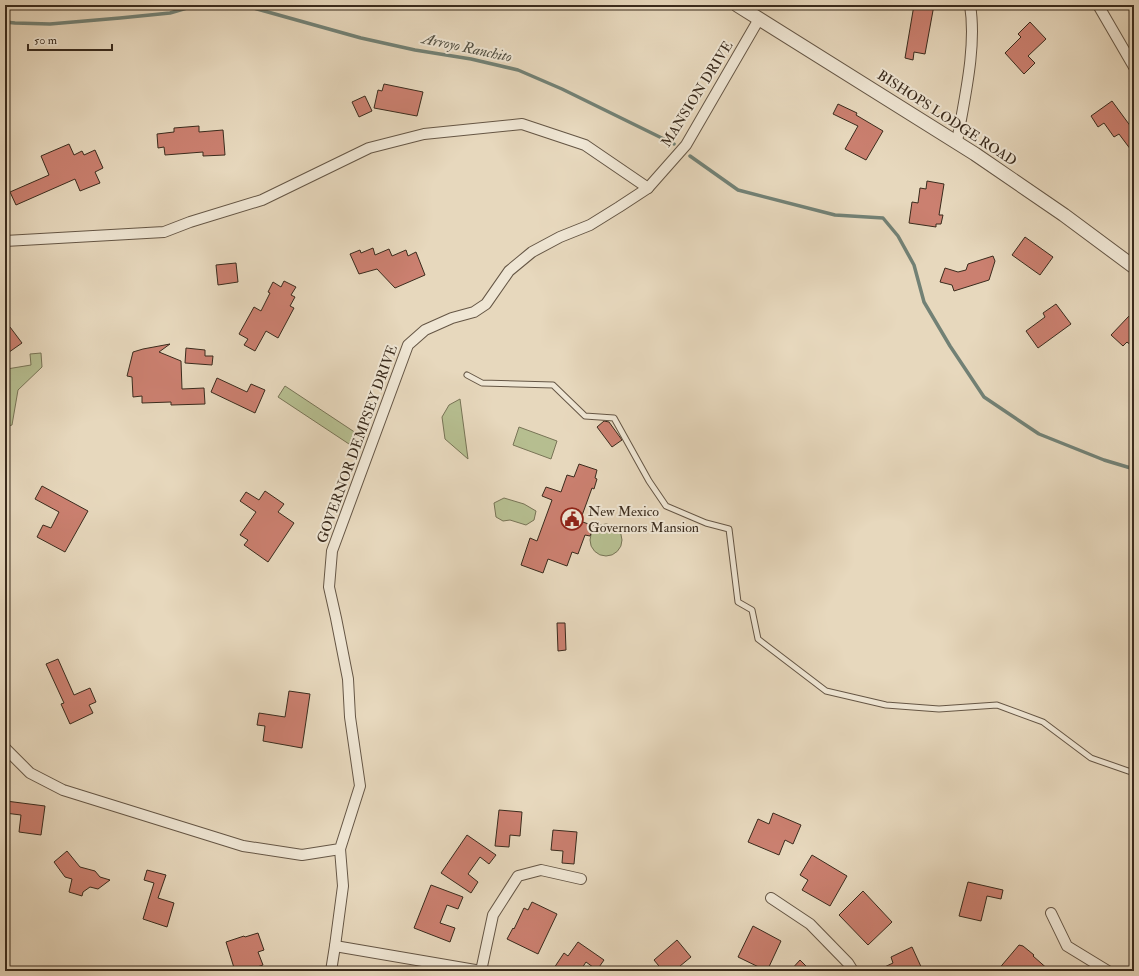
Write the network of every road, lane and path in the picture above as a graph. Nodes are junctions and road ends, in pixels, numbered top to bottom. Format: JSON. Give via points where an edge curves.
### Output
{"nodes":[{"id":1,"x":737,"y":5,"type":"edge"},
{"id":2,"x":970,"y":5,"type":"edge"},
{"id":3,"x":1098,"y":5,"type":"edge"},
{"id":4,"x":759,"y":19,"type":"junction"},
{"id":5,"x":1134,"y":67,"type":"edge"},
{"id":6,"x":957,"y":142,"type":"junction"},
{"id":7,"x":648,"y":188,"type":"junction"},
{"id":8,"x":5,"y":241,"type":"edge"},
{"id":9,"x":532,"y":252,"type":"joint"},
{"id":10,"x":1134,"y":267,"type":"edge"},
{"id":11,"x":467,"y":375,"type":"dead end"},
{"id":12,"x":5,"y":748,"type":"edge"},
{"id":13,"x":1134,"y":773,"type":"edge"},
{"id":14,"x":340,"y":850,"type":"junction"},
{"id":15,"x":581,"y":879,"type":"dead end"},
{"id":16,"x":771,"y":898,"type":"dead end"},
{"id":17,"x":1051,"y":913,"type":"dead end"},
{"id":18,"x":335,"y":946,"type":"junction"},
{"id":19,"x":331,"y":971,"type":"edge"},
{"id":20,"x":481,"y":971,"type":"edge"},
{"id":21,"x":853,"y":971,"type":"edge"},
{"id":22,"x":1108,"y":971,"type":"edge"}],
"edges":[{"from":1,"to":4,"type":"street","name":"BISHOPS LODGE ROAD"},
{"from":2,"to":6,"type":"street","via":[[971,52]]},
{"from":3,"to":5,"type":"street"},
{"from":4,"to":6,"type":"street","name":"BISHOPS LODGE ROAD"},
{"from":4,"to":7,"type":"street","name":"MANSION DRIVE","via":[[686,145]]},
{"from":6,"to":10,"type":"street","name":"BISHOPS LODGE ROAD","via":[[1048,203]]},
{"from":7,"to":8,"type":"street","via":[[585,144],[522,124],[424,134],[369,148],[262,200],[164,232]]},
{"from":7,"to":9,"type":"street","name":"MANSION DRIVE","via":[[590,225]]},
{"from":9,"to":14,"type":"street","name":"GOVERNOR DEMPSEY DRIVE","via":[[509,271],[486,304],[474,312],[425,330],[408,344],[332,551],[329,587],[348,678],[350,716],[360,786]]},
{"from":11,"to":13,"type":"lane","via":[[482,383],[553,386],[585,416],[614,418],[666,506],[706,523],[729,529],[738,602],[752,610],[758,639],[826,690],[886,706],[939,710],[997,705],[1043,722],[1091,758]]},
{"from":12,"to":14,"type":"street","via":[[30,773],[63,790],[243,846],[302,855]]},
{"from":14,"to":18,"type":"street","via":[[343,886]]},
{"from":15,"to":20,"type":"street","via":[[540,870],[518,876],[493,915]]},
{"from":16,"to":21,"type":"street","via":[[810,924]]},
{"from":17,"to":22,"type":"street","via":[[1067,946]]},
{"from":18,"to":19,"type":"street"},
{"from":18,"to":20,"type":"street"}]}
